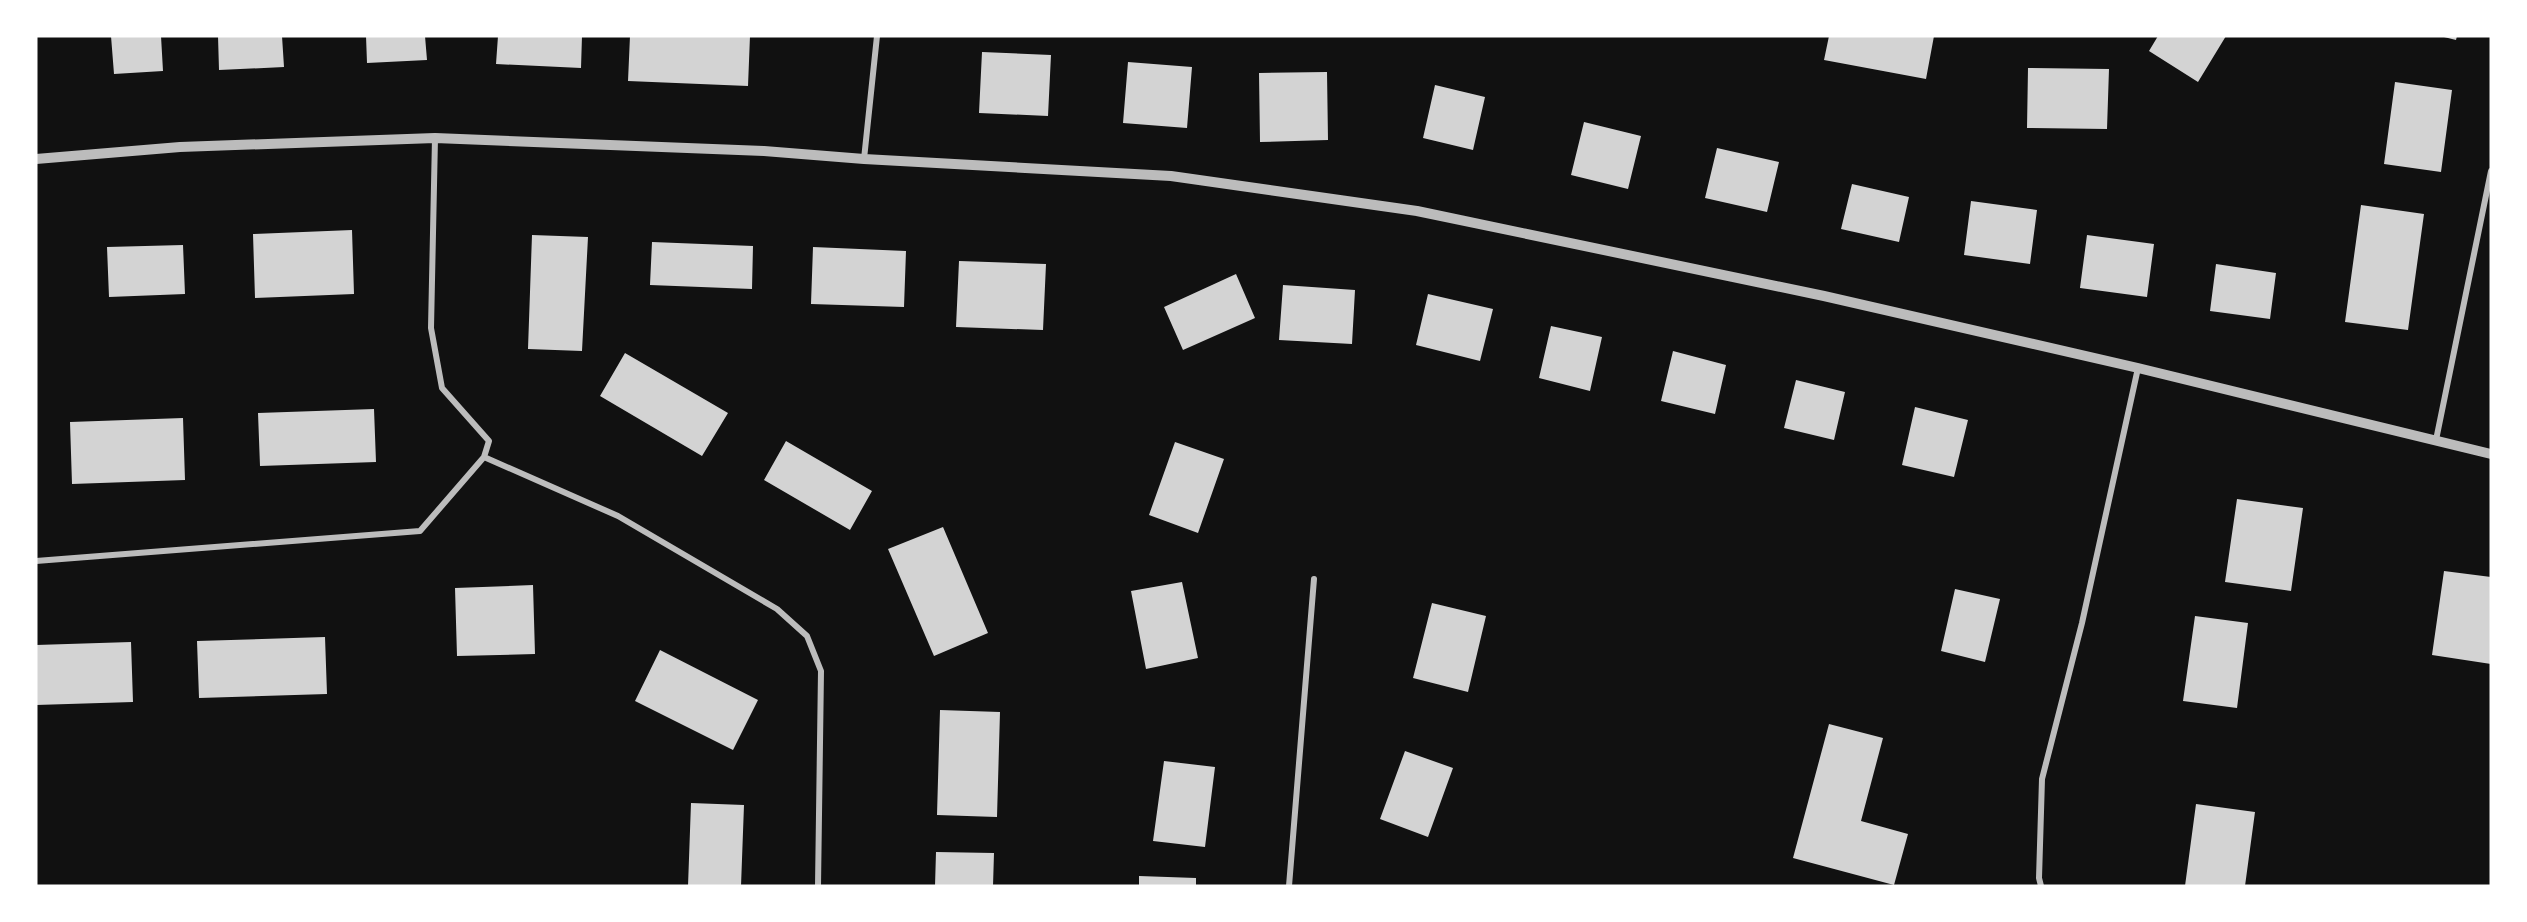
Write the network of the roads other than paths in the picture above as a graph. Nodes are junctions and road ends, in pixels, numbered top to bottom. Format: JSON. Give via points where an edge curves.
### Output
{"nodes":[{"id":1,"x":878,"y":36,"type":"edge"},
{"id":2,"x":435,"y":138,"type":"junction"},
{"id":3,"x":36,"y":159,"type":"edge"},
{"id":4,"x":864,"y":159,"type":"junction"},
{"id":5,"x":2491,"y":171,"type":"edge"},
{"id":6,"x":2138,"y":368,"type":"junction"},
{"id":7,"x":2436,"y":440,"type":"junction"},
{"id":8,"x":2491,"y":454,"type":"edge"},
{"id":9,"x":484,"y":457,"type":"junction"},
{"id":10,"x":36,"y":561,"type":"edge"},
{"id":11,"x":1314,"y":579,"type":"dead end"},
{"id":12,"x":818,"y":886,"type":"edge"},
{"id":13,"x":1289,"y":886,"type":"edge"},
{"id":14,"x":2041,"y":886,"type":"edge"}],
"edges":[{"from":1,"to":4,"type":"street"},
{"from":2,"to":3,"type":"street","via":[[180,147]]},
{"from":2,"to":4,"type":"street","via":[[764,151]]},
{"from":2,"to":9,"type":"street","via":[[432,328],[442,388],[489,441]]},
{"from":4,"to":6,"type":"street","via":[[1171,176],[1416,211],[1824,296]]},
{"from":5,"to":7,"type":"street"},
{"from":6,"to":7,"type":"street"},
{"from":6,"to":14,"type":"street","via":[[2082,623],[2042,779]]},
{"from":7,"to":8,"type":"street"},
{"from":9,"to":10,"type":"street","via":[[420,531]]},
{"from":9,"to":12,"type":"street","via":[[618,516],[777,609],[807,636],[821,671]]},
{"from":11,"to":13,"type":"street"}]}
